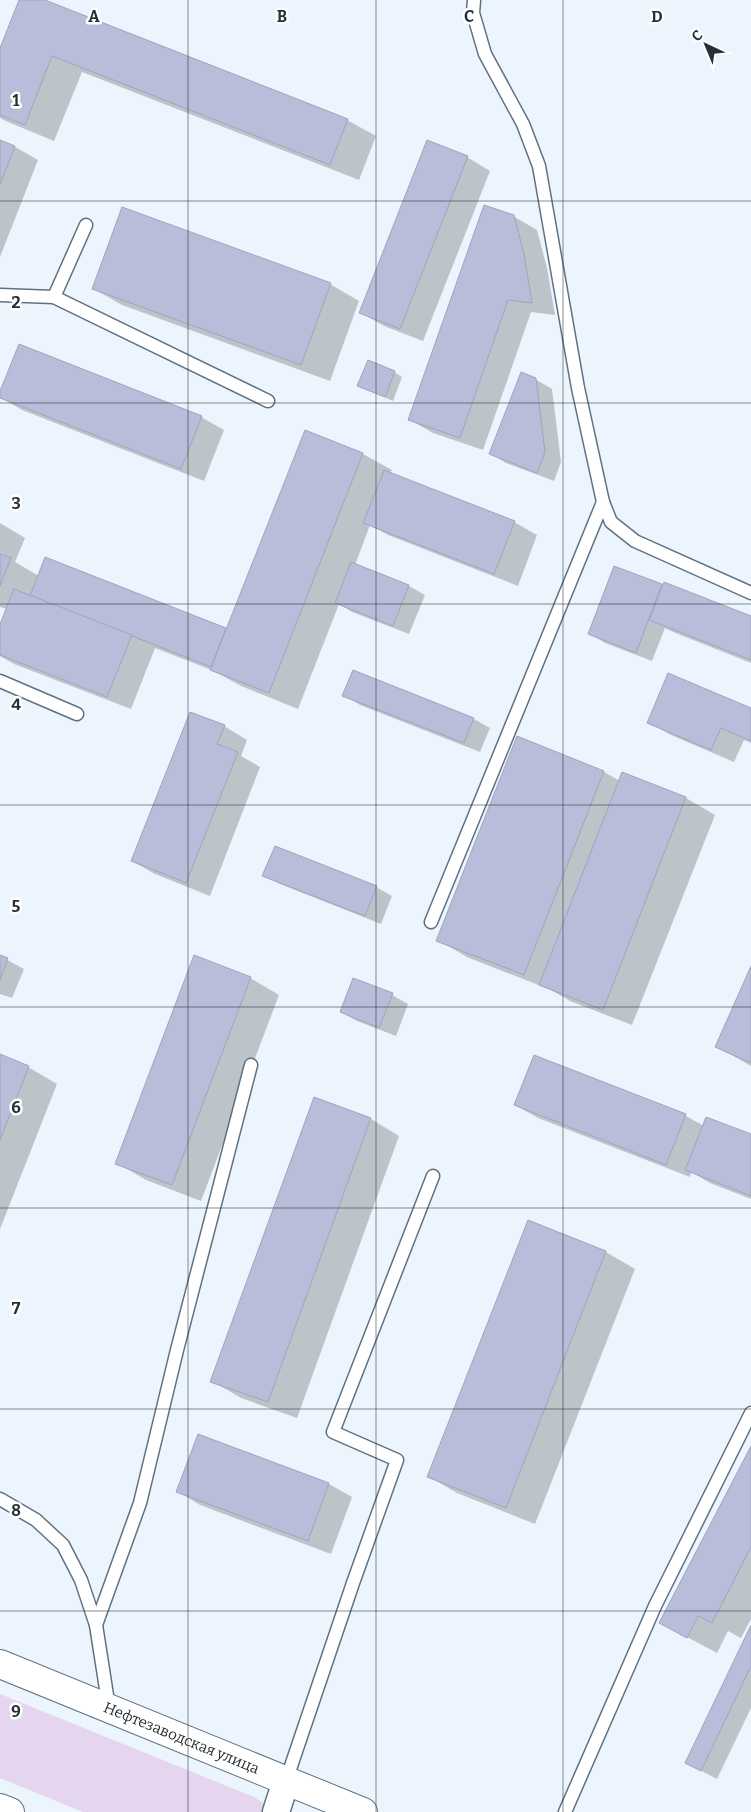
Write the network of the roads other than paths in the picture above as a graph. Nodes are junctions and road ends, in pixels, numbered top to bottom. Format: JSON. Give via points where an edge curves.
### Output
{"nodes":[{"id":1,"x":474,"y":0,"type":"edge"},
{"id":2,"x":86,"y":225,"type":"dead end"},
{"id":3,"x":0,"y":296,"type":"edge"},
{"id":4,"x":54,"y":297,"type":"junction"},
{"id":5,"x":268,"y":401,"type":"dead end"},
{"id":6,"x":603,"y":502,"type":"junction"},
{"id":7,"x":751,"y":593,"type":"edge"},
{"id":8,"x":0,"y":682,"type":"edge"},
{"id":9,"x":77,"y":714,"type":"dead end"},
{"id":10,"x":431,"y":922,"type":"dead end"},
{"id":11,"x":251,"y":1065,"type":"dead end"},
{"id":12,"x":433,"y":1176,"type":"dead end"},
{"id":13,"x":751,"y":1413,"type":"edge"},
{"id":14,"x":0,"y":1498,"type":"edge"},
{"id":15,"x":96,"y":1626,"type":"junction"},
{"id":16,"x":0,"y":1664,"type":"edge"},
{"id":17,"x":109,"y":1708,"type":"junction"},
{"id":18,"x":286,"y":1781,"type":"junction"},
{"id":19,"x":0,"y":1808,"type":"edge"},
{"id":20,"x":10,"y":1812,"type":"edge"},
{"id":21,"x":276,"y":1812,"type":"edge"},
{"id":22,"x":363,"y":1812,"type":"edge"},
{"id":23,"x":565,"y":1812,"type":"edge"}],
"edges":[{"from":1,"to":6,"type":"lane","via":[[473,14],[485,54],[523,124],[539,166],[578,388]]},
{"from":2,"to":4,"type":"lane"},
{"from":3,"to":4,"type":"lane"},
{"from":4,"to":5,"type":"lane"},
{"from":6,"to":7,"type":"lane","via":[[611,522],[635,541]]},
{"from":6,"to":10,"type":"lane"},
{"from":8,"to":9,"type":"lane"},
{"from":11,"to":15,"type":"lane","via":[[140,1503]]},
{"from":12,"to":18,"type":"lane","via":[[333,1432],[397,1460]]},
{"from":13,"to":23,"type":"lane","via":[[655,1606]]},
{"from":14,"to":15,"type":"lane","via":[[36,1520],[63,1545],[81,1580]]},
{"from":15,"to":17,"type":"lane"},
{"from":16,"to":17,"type":"main road","name":"Нефтезаводская улица"},
{"from":17,"to":18,"type":"main road","name":"Нефтезаводская улица"},
{"from":18,"to":21,"type":"street"},
{"from":18,"to":22,"type":"main road","name":"Нефтезаводская улица"},
{"from":19,"to":20,"type":"main road"}]}
